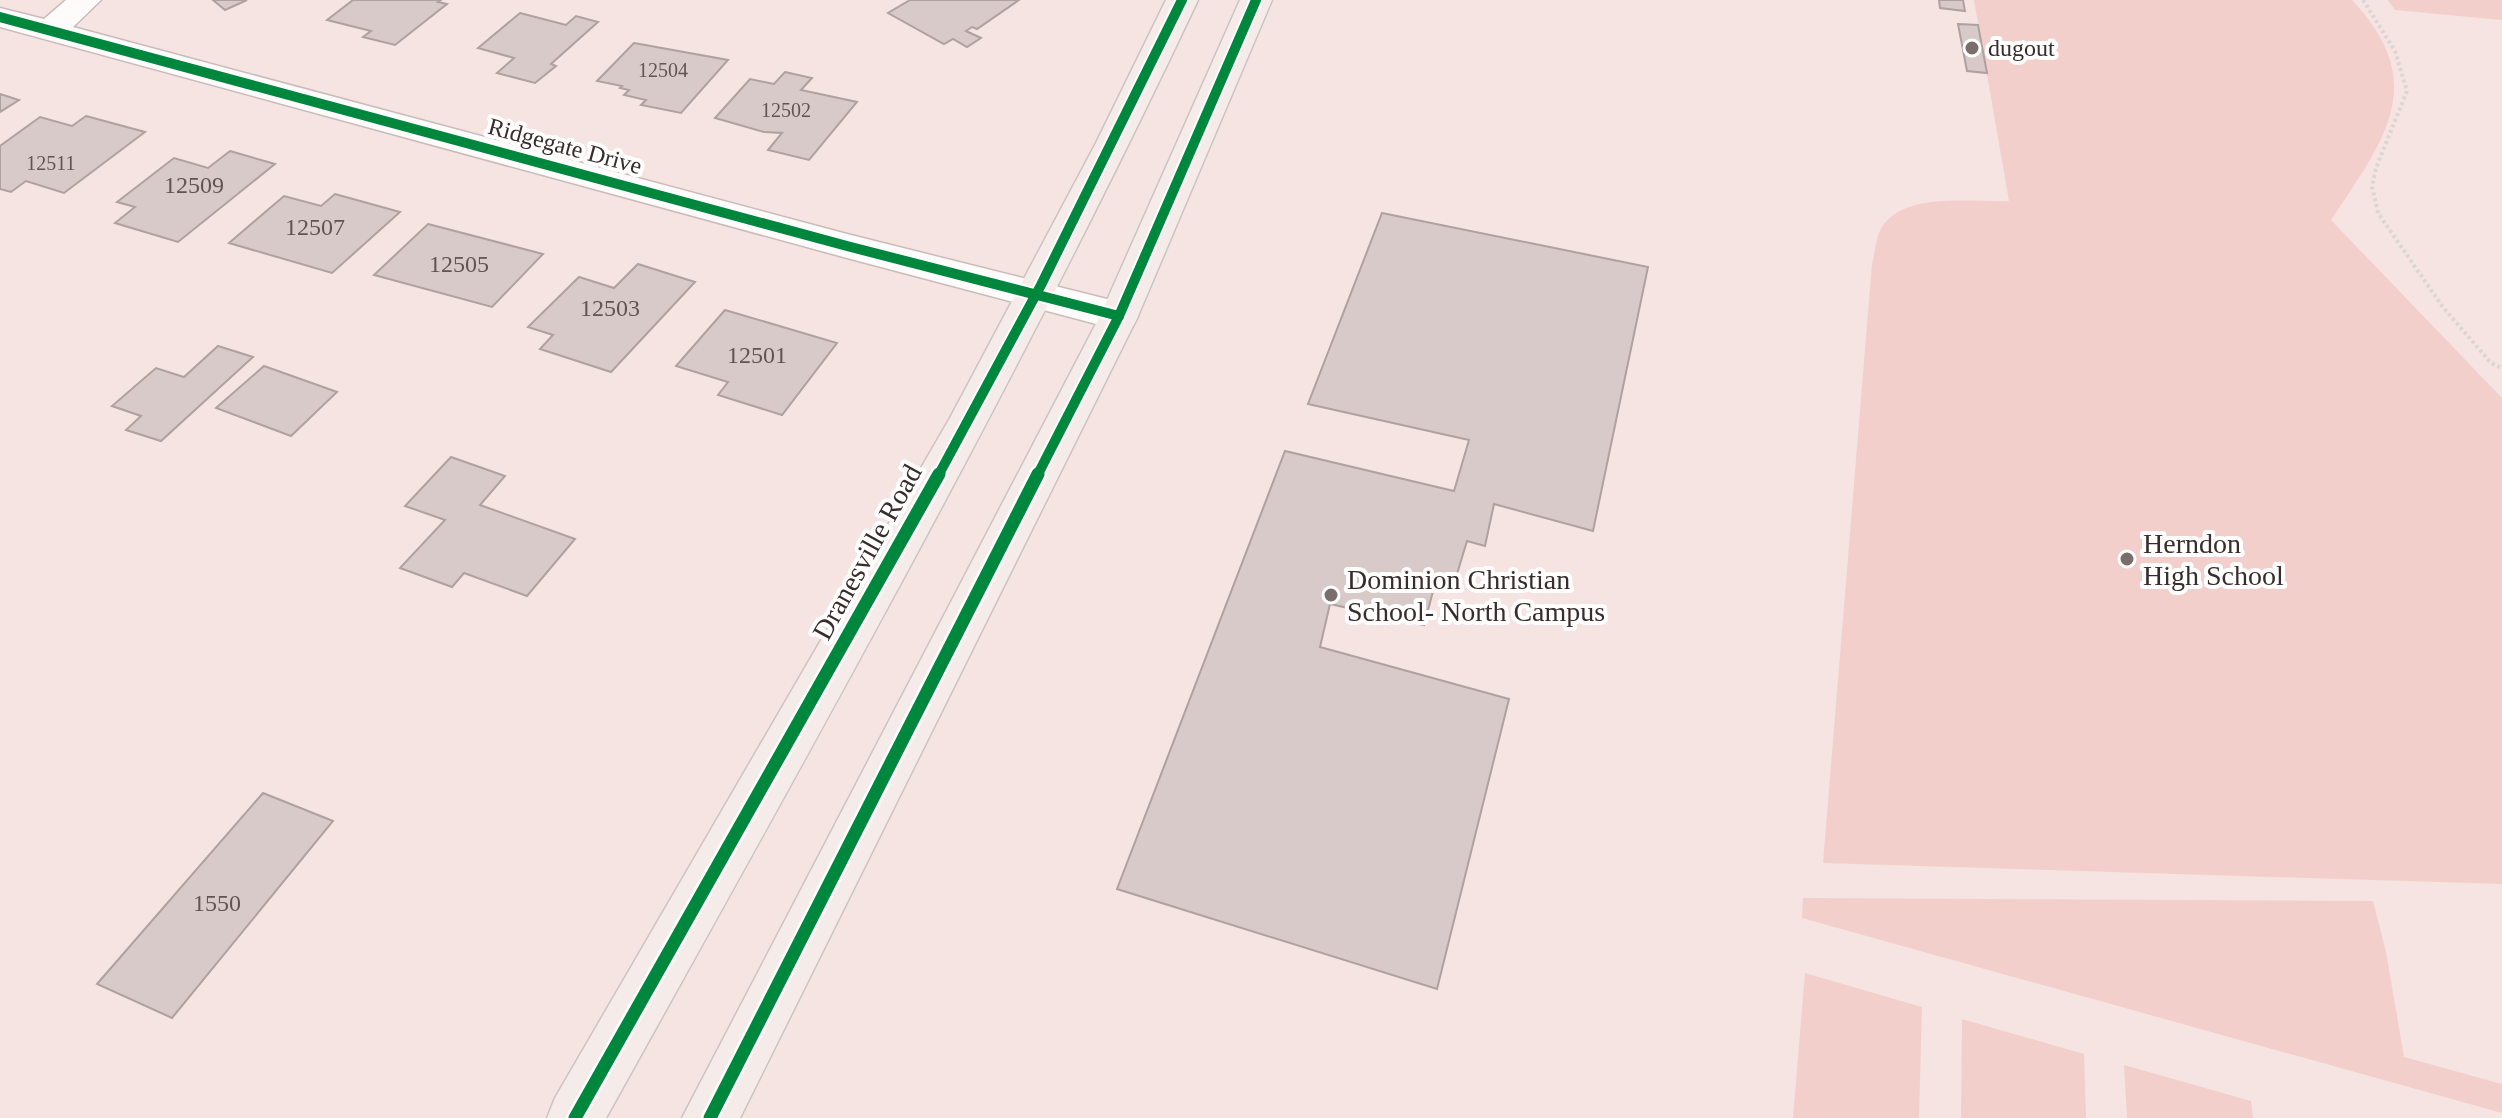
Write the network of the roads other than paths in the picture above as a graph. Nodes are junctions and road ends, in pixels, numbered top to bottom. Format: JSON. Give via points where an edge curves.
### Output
{"nodes":[{"id":1,"x":85,"y":0,"type":"edge"},
{"id":2,"x":1182,"y":0,"type":"edge"},
{"id":3,"x":1256,"y":0,"type":"edge"},
{"id":4,"x":0,"y":17,"type":"edge"},
{"id":5,"x":51,"y":30,"type":"junction"},
{"id":6,"x":1036,"y":295,"type":"junction"},
{"id":7,"x":1119,"y":316,"type":"junction"},
{"id":8,"x":575,"y":1118,"type":"edge"},
{"id":9,"x":710,"y":1118,"type":"edge"}],
"edges":[{"from":1,"to":5,"type":"street"},
{"from":2,"to":6,"type":"main road","name":"Dranesville Road"},
{"from":3,"to":7,"type":"main road"},
{"from":4,"to":5,"type":"street","name":"Ridgegate Drive"},
{"from":5,"to":6,"type":"street","name":"Ridgegate Drive"},
{"from":6,"to":7,"type":"street","name":"Ridgegate Drive"},
{"from":6,"to":8,"type":"main road","name":"Dranesville Road"},
{"from":7,"to":9,"type":"main road"}]}
